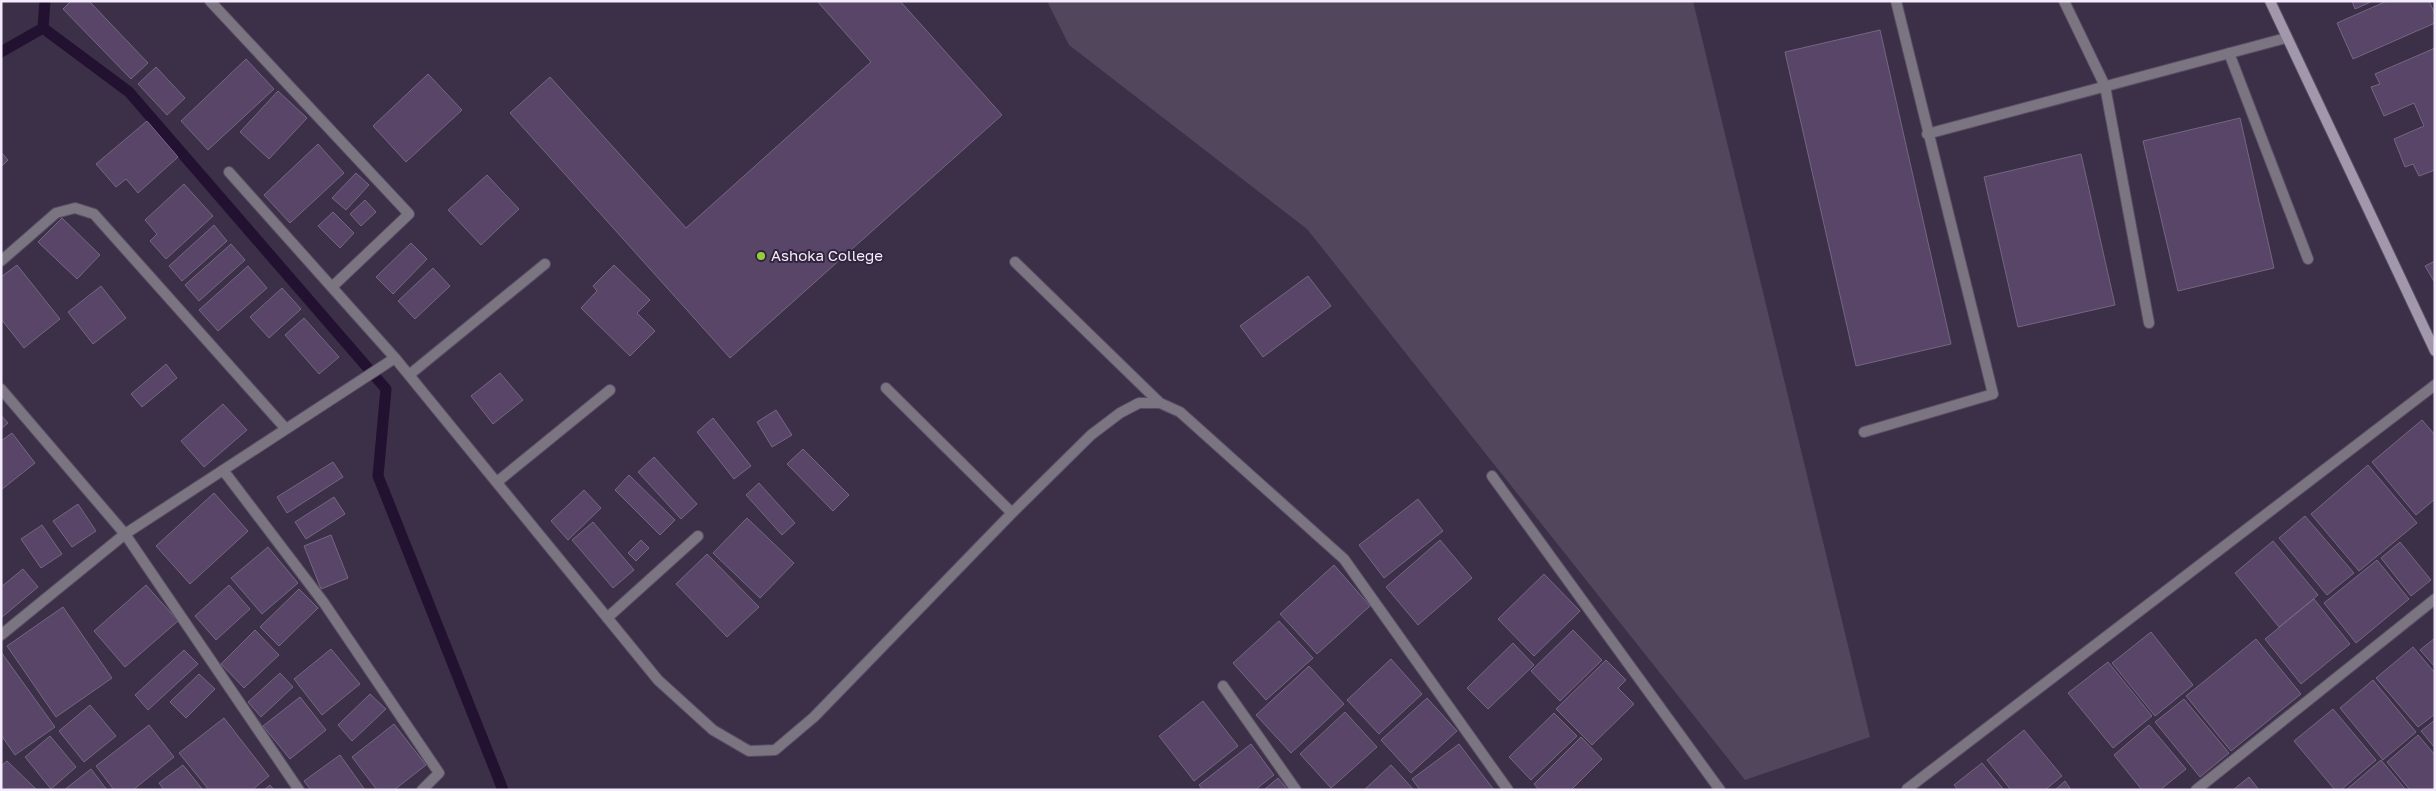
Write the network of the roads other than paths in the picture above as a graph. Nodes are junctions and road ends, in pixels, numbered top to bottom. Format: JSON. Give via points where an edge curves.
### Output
{"nodes":[{"id":1,"x":210,"y":1,"type":"edge"},
{"id":2,"x":1896,"y":1,"type":"edge"},
{"id":3,"x":2064,"y":1,"type":"edge"},
{"id":4,"x":2270,"y":1,"type":"edge"},
{"id":5,"x":2286,"y":38,"type":"junction"},
{"id":6,"x":2229,"y":53,"type":"junction"},
{"id":7,"x":2106,"y":86,"type":"junction"},
{"id":8,"x":1927,"y":134,"type":"junction"},
{"id":9,"x":228,"y":172,"type":"dead end"},
{"id":10,"x":2308,"y":260,"type":"dead end"},
{"id":11,"x":1,"y":261,"type":"edge"},
{"id":12,"x":1014,"y":262,"type":"dead end"},
{"id":13,"x":544,"y":264,"type":"dead end"},
{"id":14,"x":332,"y":287,"type":"junction"},
{"id":15,"x":2149,"y":323,"type":"dead end"},
{"id":16,"x":2434,"y":349,"type":"edge"},
{"id":17,"x":392,"y":360,"type":"junction"},
{"id":18,"x":409,"y":375,"type":"junction"},
{"id":19,"x":2435,"y":385,"type":"edge"},
{"id":20,"x":886,"y":388,"type":"dead end"},
{"id":21,"x":1,"y":389,"type":"edge"},
{"id":22,"x":610,"y":390,"type":"dead end"},
{"id":23,"x":1160,"y":403,"type":"junction"},
{"id":24,"x":286,"y":429,"type":"junction"},
{"id":25,"x":1864,"y":432,"type":"dead end"},
{"id":26,"x":223,"y":470,"type":"junction"},
{"id":27,"x":1492,"y":476,"type":"dead end"},
{"id":28,"x":497,"y":482,"type":"junction"},
{"id":29,"x":1012,"y":513,"type":"junction"},
{"id":30,"x":125,"y":534,"type":"junction"},
{"id":31,"x":698,"y":536,"type":"dead end"},
{"id":32,"x":2435,"y":599,"type":"edge"},
{"id":33,"x":607,"y":618,"type":"junction"},
{"id":34,"x":1,"y":635,"type":"edge"},
{"id":35,"x":1223,"y":686,"type":"dead end"},
{"id":36,"x":1907,"y":789,"type":"edge"},
{"id":37,"x":299,"y":790,"type":"edge"},
{"id":38,"x":422,"y":790,"type":"edge"},
{"id":39,"x":1296,"y":790,"type":"edge"},
{"id":40,"x":1508,"y":790,"type":"edge"},
{"id":41,"x":1720,"y":790,"type":"edge"},
{"id":42,"x":2196,"y":790,"type":"edge"}],
"edges":[{"from":1,"to":14,"type":"street","via":[[409,214]]},
{"from":2,"to":8,"type":"street"},
{"from":3,"to":7,"type":"street"},
{"from":4,"to":5,"type":"main road"},
{"from":5,"to":6,"type":"street"},
{"from":5,"to":16,"type":"main road"},
{"from":6,"to":7,"type":"street"},
{"from":6,"to":10,"type":"street"},
{"from":7,"to":8,"type":"street"},
{"from":7,"to":15,"type":"street"},
{"from":8,"to":25,"type":"street","via":[[1993,394]]},
{"from":9,"to":14,"type":"street"},
{"from":11,"to":24,"type":"street","via":[[56,213],[75,208],[94,214]]},
{"from":12,"to":23,"type":"street"},
{"from":13,"to":18,"type":"street"},
{"from":14,"to":17,"type":"street"},
{"from":17,"to":18,"type":"street"},
{"from":17,"to":24,"type":"street"},
{"from":18,"to":28,"type":"street"},
{"from":19,"to":36,"type":"street"},
{"from":20,"to":29,"type":"street"},
{"from":21,"to":30,"type":"street"},
{"from":22,"to":28,"type":"street"},
{"from":23,"to":29,"type":"street","via":[[1139,403],[1120,413],[1092,435]]},
{"from":23,"to":40,"type":"street","via":[[1180,412],[1344,559]]},
{"from":24,"to":26,"type":"street"},
{"from":26,"to":30,"type":"street"},
{"from":26,"to":38,"type":"street","via":[[324,603],[438,773]]},
{"from":27,"to":41,"type":"street"},
{"from":28,"to":33,"type":"street"},
{"from":29,"to":33,"type":"street","via":[[814,717],[775,750],[748,751],[713,730],[658,680]]},
{"from":30,"to":34,"type":"street"},
{"from":30,"to":37,"type":"street"},
{"from":31,"to":33,"type":"street"},
{"from":32,"to":42,"type":"street"},
{"from":35,"to":39,"type":"street"}]}
